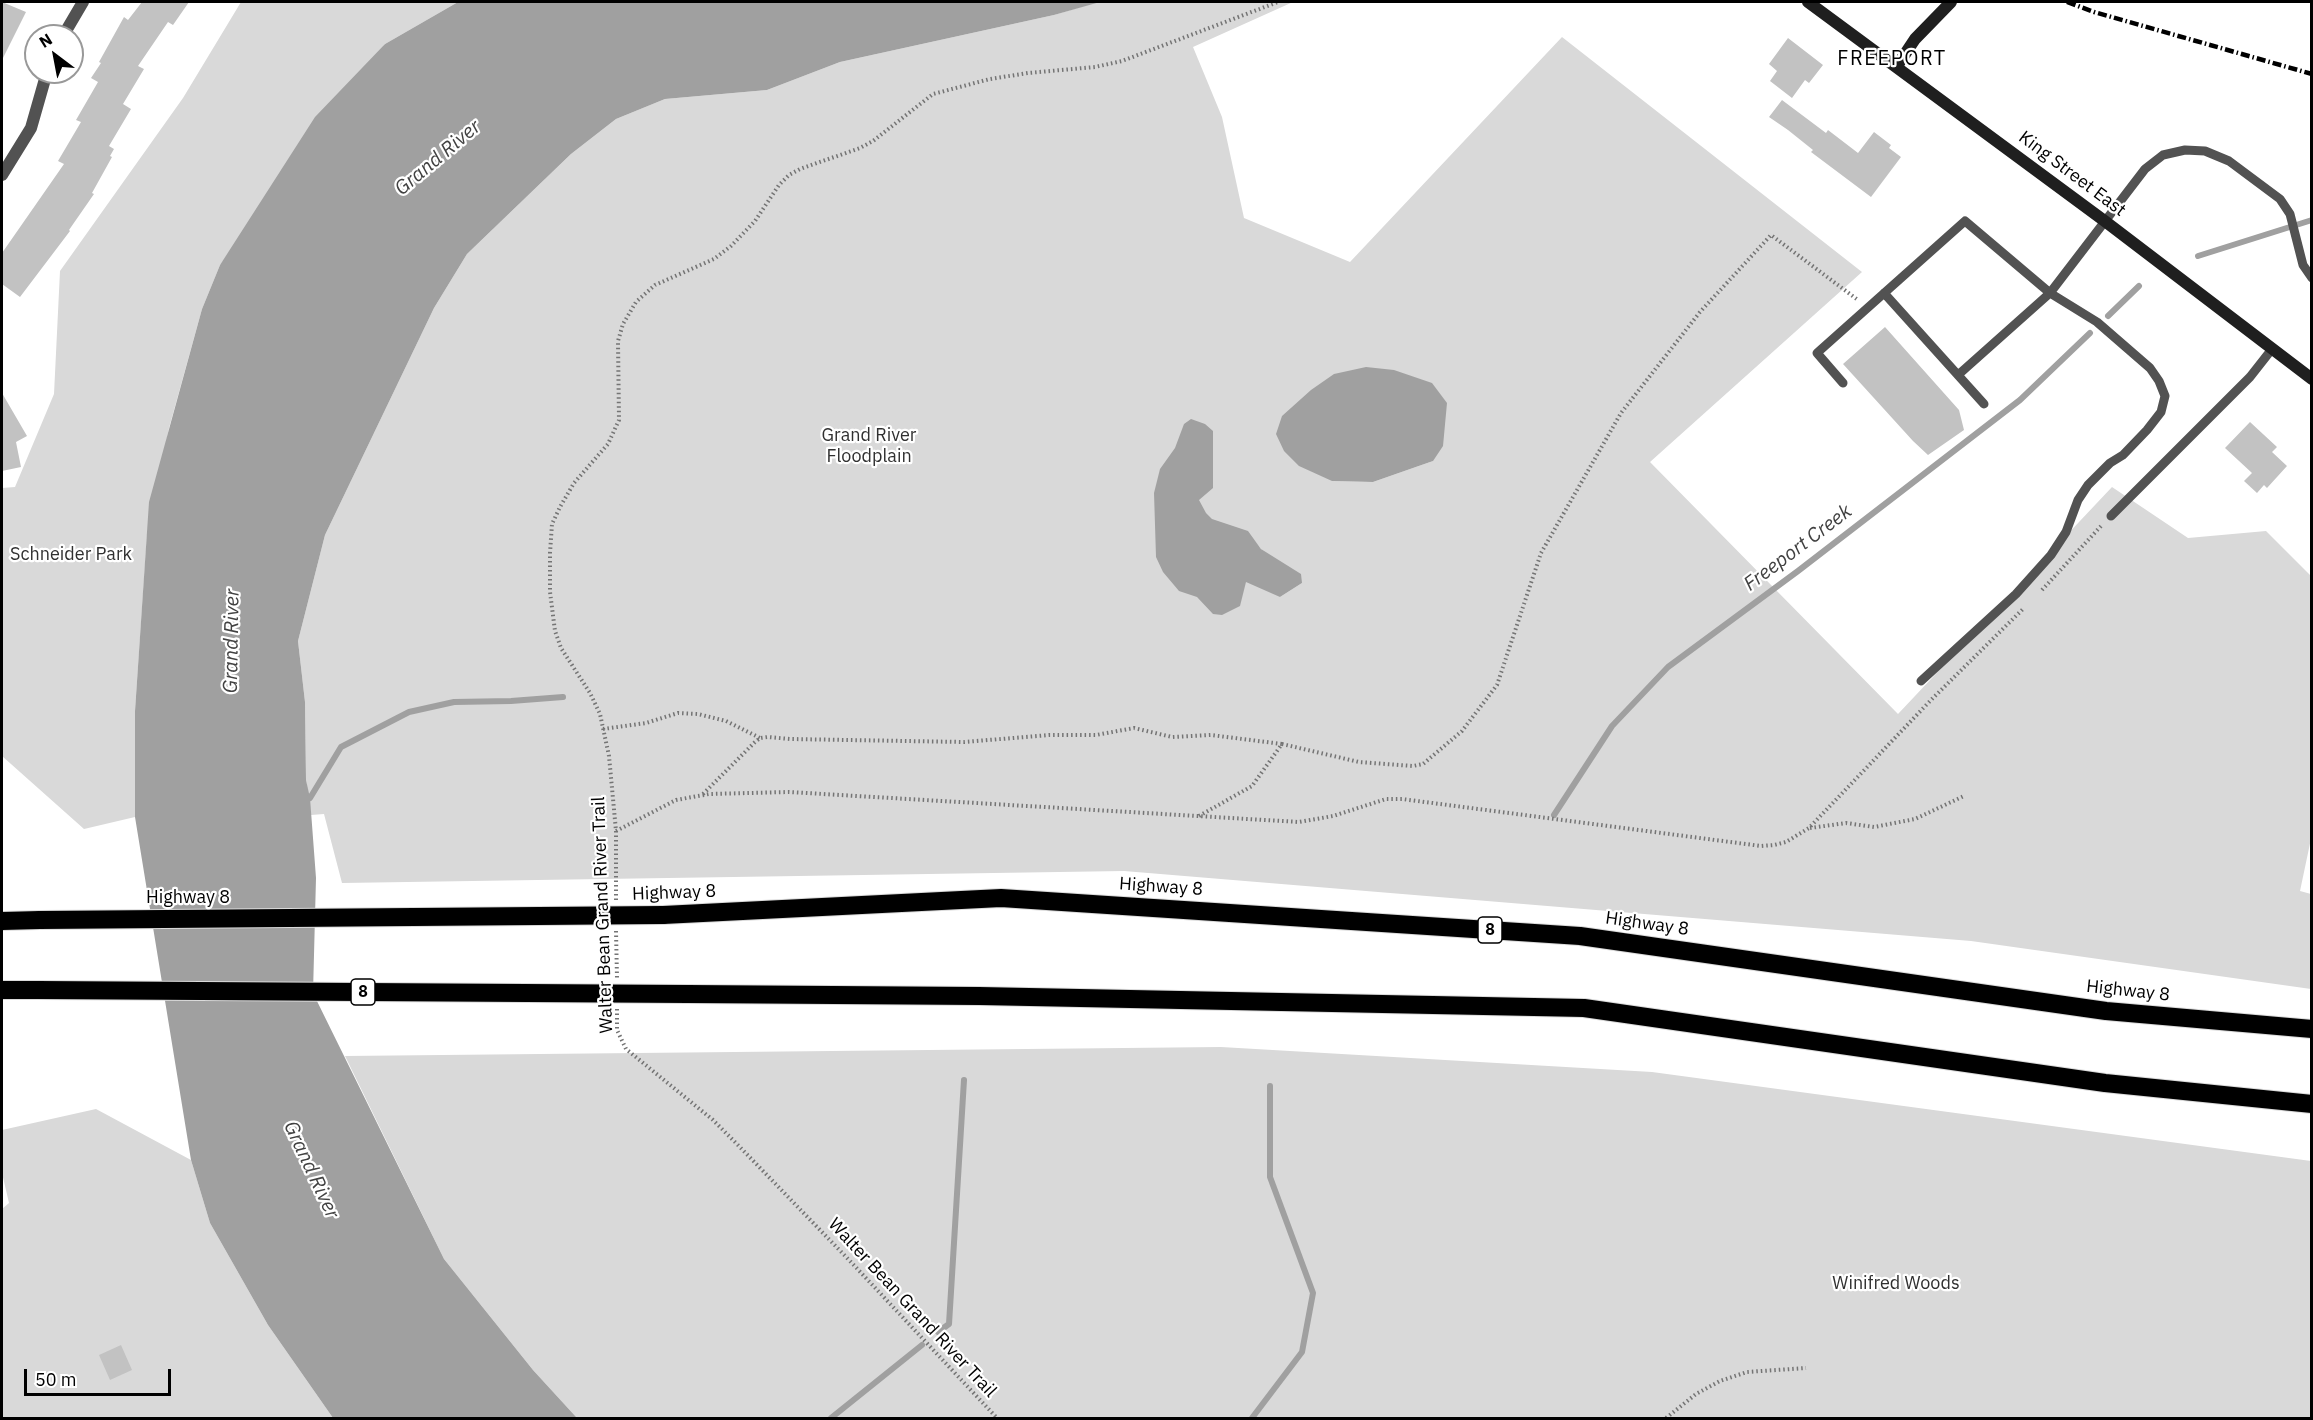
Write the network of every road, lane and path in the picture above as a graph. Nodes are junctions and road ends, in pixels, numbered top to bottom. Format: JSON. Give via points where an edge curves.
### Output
{"nodes":[{"id":1,"x":82,"y":2,"type":"edge"},
{"id":2,"x":1278,"y":2,"type":"edge"},
{"id":3,"x":1808,"y":2,"type":"edge"},
{"id":4,"x":1951,"y":2,"type":"edge"},
{"id":5,"x":70,"y":24,"type":"edge"},
{"id":6,"x":1897,"y":66,"type":"junction"},
{"id":7,"x":44,"y":84,"type":"edge"},
{"id":8,"x":2,"y":175,"type":"edge"},
{"id":9,"x":2106,"y":222,"type":"junction"},
{"id":10,"x":2312,"y":278,"type":"edge"},
{"id":11,"x":1884,"y":293,"type":"junction"},
{"id":12,"x":2050,"y":293,"type":"junction"},
{"id":13,"x":1868,"y":308,"type":"junction"},
{"id":14,"x":2272,"y":349,"type":"junction"},
{"id":15,"x":1958,"y":375,"type":"junction"},
{"id":16,"x":2312,"y":379,"type":"edge"},
{"id":17,"x":1844,"y":383,"type":"dead end"},
{"id":18,"x":1984,"y":404,"type":"dead end"},
{"id":19,"x":2111,"y":516,"type":"joint"},
{"id":20,"x":2035,"y":597,"type":"dead end"},
{"id":21,"x":2028,"y":605,"type":"dead end"},
{"id":22,"x":1921,"y":681,"type":"dead end"},
{"id":23,"x":603,"y":729,"type":"junction"},
{"id":24,"x":760,"y":738,"type":"junction"},
{"id":25,"x":1282,"y":744,"type":"junction"},
{"id":26,"x":702,"y":795,"type":"junction"},
{"id":27,"x":1964,"y":796,"type":"dead end"},
{"id":28,"x":1198,"y":816,"type":"junction"},
{"id":29,"x":1809,"y":828,"type":"junction"},
{"id":30,"x":616,"y":831,"type":"junction"},
{"id":31,"x":616,"y":903,"type":"dead end"},
{"id":32,"x":2,"y":921,"type":"edge"},
{"id":33,"x":616,"y":926,"type":"dead end"},
{"id":34,"x":616,"y":984,"type":"dead end"},
{"id":35,"x":2,"y":990,"type":"edge"},
{"id":36,"x":617,"y":1007,"type":"dead end"},
{"id":37,"x":2312,"y":1029,"type":"edge"},
{"id":38,"x":2312,"y":1104,"type":"edge"},
{"id":39,"x":1806,"y":1368,"type":"dead end"},
{"id":40,"x":997,"y":1419,"type":"edge"},
{"id":41,"x":1666,"y":1419,"type":"edge"}],
"edges":[{"from":1,"to":5,"type":"street"},
{"from":2,"to":23,"type":"path","name":"Walter Bean Grand River Trail","via":[[1122,61],[1009,76],[933,94],[873,141],[789,175],[731,246],[714,259],[655,285],[636,302],[618,341],[619,420],[608,444],[574,483],[552,524],[550,592],[555,631],[561,648],[595,703]]},
{"from":3,"to":6,"type":"main road","name":"King Street East"},
{"from":4,"to":6,"type":"main road","via":[[1915,39]]},
{"from":6,"to":9,"type":"main road","name":"King Street East"},
{"from":7,"to":8,"type":"street","via":[[31,128]]},
{"from":9,"to":10,"type":"lane","via":[[2145,169],[2163,155],[2205,151],[2229,161],[2280,199],[2290,214],[2303,265]]},
{"from":9,"to":12,"type":"lane"},
{"from":9,"to":14,"type":"main road","name":"King Street East"},
{"from":11,"to":12,"type":"lane","via":[[1965,221]]},
{"from":11,"to":13,"type":"lane"},
{"from":11,"to":15,"type":"lane"},
{"from":12,"to":15,"type":"lane"},
{"from":12,"to":22,"type":"lane","via":[[2097,322],[2150,368],[2165,396],[2161,412],[2123,455],[2088,485],[2051,555],[2016,594]]},
{"from":13,"to":17,"type":"lane","via":[[1817,353]]},
{"from":13,"to":25,"type":"path","via":[[1771,235],[1700,312],[1621,413],[1541,553],[1497,685],[1462,731],[1423,764],[1413,766],[1359,762]]},
{"from":14,"to":16,"type":"main road","name":"King Street East"},
{"from":14,"to":19,"type":"lane","via":[[2250,377]]},
{"from":15,"to":18,"type":"lane"},
{"from":19,"to":20,"type":"path"},
{"from":21,"to":29,"type":"path"},
{"from":23,"to":24,"type":"path","via":[[646,723],[678,713],[698,714],[726,721]]},
{"from":23,"to":30,"type":"path","name":"Walter Bean Grand River Trail"},
{"from":24,"to":25,"type":"path","via":[[964,742],[1096,735],[1134,728],[1172,737],[1211,735]]},
{"from":24,"to":26,"type":"path"},
{"from":25,"to":28,"type":"path","via":[[1252,786]]},
{"from":26,"to":28,"type":"path","via":[[789,792]]},
{"from":26,"to":30,"type":"path","via":[[676,800]]},
{"from":27,"to":29,"type":"path","via":[[1915,819],[1874,827],[1846,823]]},
{"from":28,"to":29,"type":"path","via":[[1299,822],[1386,799],[1761,846],[1786,842]]},
{"from":30,"to":31,"type":"path","name":"Walter Bean Grand River Trail"},
{"from":32,"to":37,"type":"highway","name":"Highway 8","number":"8","bridge":true,"via":[[663,915],[1001,898],[1580,936],[2106,1011]]},
{"from":33,"to":34,"type":"path","name":"Walter Bean Grand River Trail"},
{"from":35,"to":38,"type":"highway","number":"8","bridge":true,"via":[[979,996],[1584,1008],[2105,1083]]},
{"from":36,"to":40,"type":"path","name":"Walter Bean Grand River Trail","via":[[617,1030],[626,1049],[713,1120]]},
{"from":39,"to":41,"type":"path","via":[[1747,1372],[1720,1381],[1696,1394]]}]}
